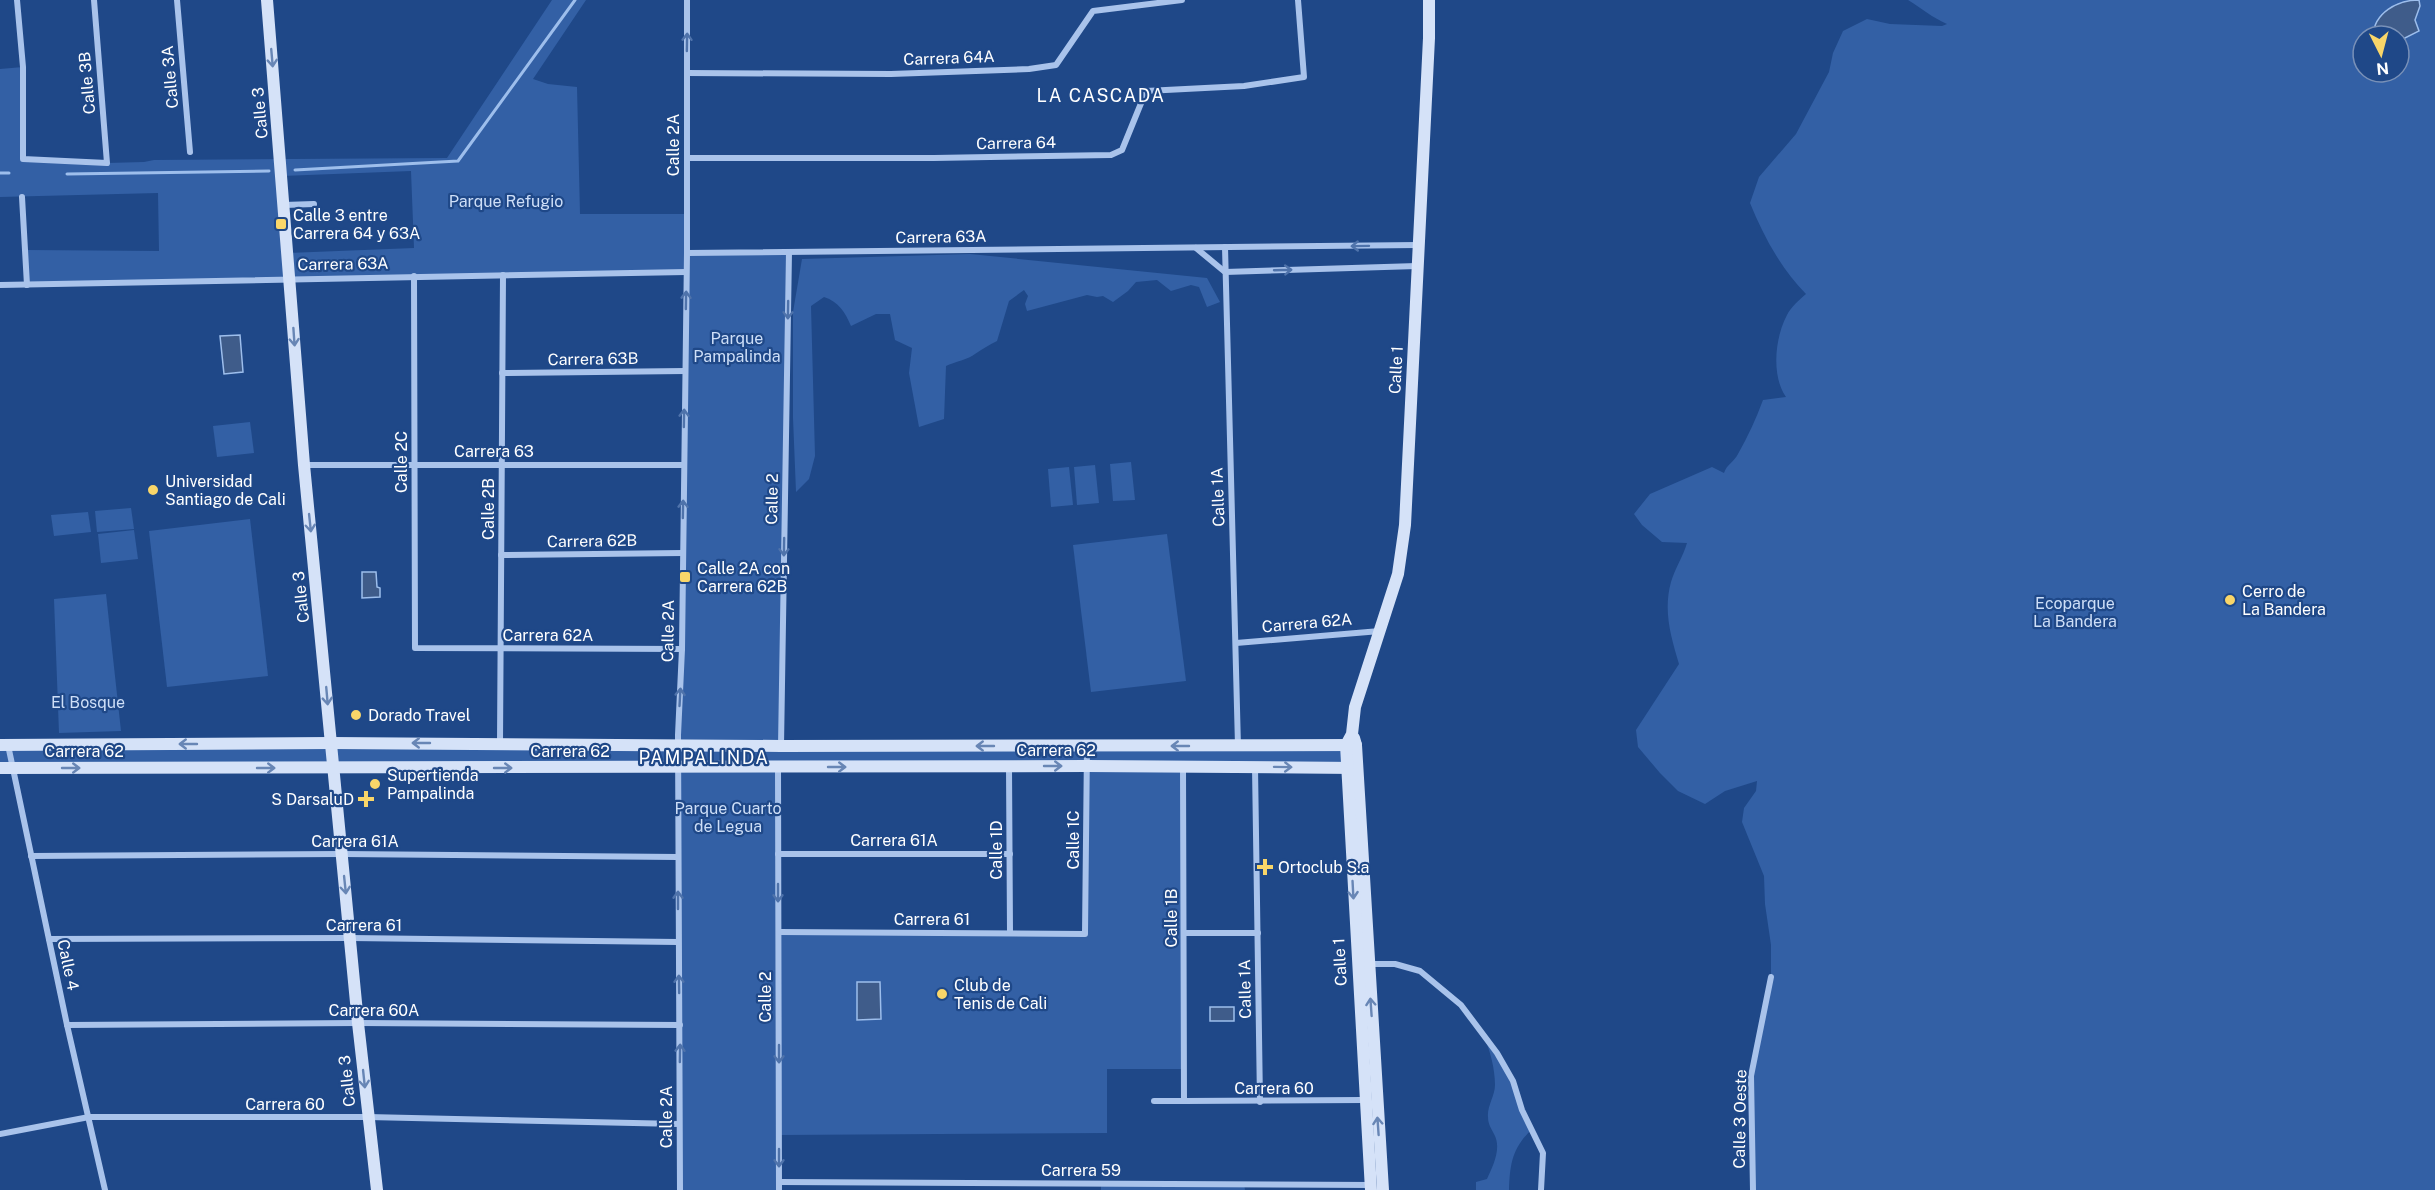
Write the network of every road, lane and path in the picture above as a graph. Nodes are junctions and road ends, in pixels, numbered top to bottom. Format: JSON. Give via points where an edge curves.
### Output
{"nodes":[{"id":1,"x":17,"y":0,"type":"edge"},
{"id":2,"x":93,"y":0,"type":"edge"},
{"id":3,"x":177,"y":0,"type":"edge"},
{"id":4,"x":267,"y":0,"type":"edge"},
{"id":5,"x":687,"y":0,"type":"edge"},
{"id":6,"x":1182,"y":0,"type":"edge"},
{"id":7,"x":1298,"y":0,"type":"edge"},
{"id":8,"x":1429,"y":0,"type":"edge"},
{"id":9,"x":687,"y":73,"type":"junction"},
{"id":10,"x":190,"y":152,"type":"dead end"},
{"id":11,"x":687,"y":158,"type":"junction"},
{"id":12,"x":22,"y":197,"type":"dead end"},
{"id":13,"x":314,"y":204,"type":"dead end"},
{"id":14,"x":284,"y":205,"type":"junction"},
{"id":15,"x":1419,"y":245,"type":"junction"},
{"id":16,"x":1225,"y":247,"type":"junction"},
{"id":17,"x":1195,"y":248,"type":"junction"},
{"id":18,"x":789,"y":252,"type":"junction"},
{"id":19,"x":687,"y":253,"type":"junction"},
{"id":20,"x":1417,"y":266,"type":"junction"},
{"id":21,"x":686,"y":272,"type":"junction"},
{"id":22,"x":1225,"y":272,"type":"junction"},
{"id":23,"x":502,"y":275,"type":"junction"},
{"id":24,"x":414,"y":276,"type":"junction"},
{"id":25,"x":290,"y":279,"type":"junction"},
{"id":26,"x":0,"y":285,"type":"edge"},
{"id":27,"x":27,"y":285,"type":"junction"},
{"id":28,"x":685,"y":371,"type":"junction"},
{"id":29,"x":502,"y":373,"type":"junction"},
{"id":30,"x":415,"y":464,"type":"junction"},
{"id":31,"x":502,"y":464,"type":"junction"},
{"id":32,"x":304,"y":465,"type":"junction"},
{"id":33,"x":684,"y":465,"type":"junction"},
{"id":34,"x":683,"y":553,"type":"junction"},
{"id":35,"x":501,"y":555,"type":"junction"},
{"id":36,"x":1381,"y":630,"type":"junction"},
{"id":37,"x":1236,"y":643,"type":"junction"},
{"id":38,"x":415,"y":648,"type":"joint"},
{"id":39,"x":501,"y":648,"type":"junction"},
{"id":40,"x":682,"y":649,"type":"junction"},
{"id":41,"x":1352,"y":742,"type":"junction"},
{"id":42,"x":331,"y":743,"type":"junction"},
{"id":43,"x":500,"y":743,"type":"junction"},
{"id":44,"x":4,"y":745,"type":"edge"},
{"id":45,"x":678,"y":745,"type":"junction"},
{"id":46,"x":781,"y":746,"type":"junction"},
{"id":47,"x":899,"y":746,"type":"junction"},
{"id":48,"x":1087,"y":746,"type":"junction"},
{"id":49,"x":1238,"y":746,"type":"junction"},
{"id":50,"x":1087,"y":766,"type":"junction"},
{"id":51,"x":678,"y":767,"type":"junction"},
{"id":52,"x":778,"y":767,"type":"junction"},
{"id":53,"x":899,"y":767,"type":"junction"},
{"id":54,"x":1010,"y":767,"type":"junction"},
{"id":55,"x":1183,"y":767,"type":"junction"},
{"id":56,"x":1255,"y":767,"type":"junction"},
{"id":57,"x":6,"y":768,"type":"edge"},
{"id":58,"x":333,"y":768,"type":"junction"},
{"id":59,"x":1352,"y":768,"type":"junction"},
{"id":60,"x":342,"y":854,"type":"junction"},
{"id":61,"x":778,"y":854,"type":"junction"},
{"id":62,"x":1010,"y":854,"type":"junction"},
{"id":63,"x":31,"y":856,"type":"junction"},
{"id":64,"x":678,"y":857,"type":"junction"},
{"id":65,"x":779,"y":932,"type":"junction"},
{"id":66,"x":1010,"y":933,"type":"junction"},
{"id":67,"x":1185,"y":933,"type":"junction"},
{"id":68,"x":1258,"y":933,"type":"junction"},
{"id":69,"x":1085,"y":934,"type":"joint"},
{"id":70,"x":351,"y":938,"type":"junction"},
{"id":71,"x":49,"y":939,"type":"junction"},
{"id":72,"x":678,"y":942,"type":"junction"},
{"id":73,"x":1369,"y":964,"type":"junction"},
{"id":74,"x":1771,"y":977,"type":"dead end"},
{"id":75,"x":358,"y":1023,"type":"junction"},
{"id":76,"x":67,"y":1025,"type":"junction"},
{"id":77,"x":680,"y":1025,"type":"junction"},
{"id":78,"x":1364,"y":1100,"type":"junction"},
{"id":79,"x":1154,"y":1101,"type":"dead end"},
{"id":80,"x":1184,"y":1101,"type":"junction"},
{"id":81,"x":1260,"y":1102,"type":"junction"},
{"id":82,"x":89,"y":1117,"type":"junction"},
{"id":83,"x":368,"y":1117,"type":"junction"},
{"id":84,"x":679,"y":1124,"type":"junction"},
{"id":85,"x":0,"y":1134,"type":"edge"},
{"id":86,"x":779,"y":1182,"type":"junction"},
{"id":87,"x":870,"y":1182,"type":"junction"},
{"id":88,"x":966,"y":1186,"type":"edge"},
{"id":89,"x":1047,"y":1186,"type":"edge"},
{"id":90,"x":1377,"y":1187,"type":"edge"},
{"id":91,"x":105,"y":1190,"type":"edge"},
{"id":92,"x":377,"y":1190,"type":"edge"},
{"id":93,"x":680,"y":1190,"type":"edge"},
{"id":94,"x":780,"y":1190,"type":"edge"},
{"id":95,"x":870,"y":1190,"type":"edge"},
{"id":96,"x":1541,"y":1190,"type":"edge"},
{"id":97,"x":1753,"y":1190,"type":"edge"}],
"edges":[{"from":1,"to":2,"type":"street","name":"Calle 3B","via":[[23,67],[23,159],[107,163]]},
{"from":3,"to":10,"type":"street","name":"Calle 3A"},
{"from":4,"to":14,"type":"street","name":"Calle 3","one_way":true},
{"from":9,"to":5,"type":"street","name":"Calle 2A","one_way":true},
{"from":6,"to":9,"type":"street","name":"Carrera 64A","via":[[1093,10],[1056,65],[1029,69],[891,74]]},
{"from":7,"to":11,"type":"street","name":"Carrera 64","via":[[1304,77],[1244,86],[1146,91],[1122,150],[1111,155]]},
{"from":8,"to":15,"type":"street","name":"Calle 1"},
{"from":9,"to":11,"type":"street","name":"Calle 2A"},
{"from":11,"to":19,"type":"street","name":"Calle 2A"},
{"from":12,"to":27,"type":"street"},
{"from":13,"to":14,"type":"street"},
{"from":14,"to":25,"type":"street","name":"Calle 3"},
{"from":15,"to":16,"type":"street","name":"Carrera 63A","one_way":true},
{"from":15,"to":20,"type":"street","name":"Calle 1"},
{"from":16,"to":17,"type":"street","name":"Carrera 63A"},
{"from":16,"to":22,"type":"street","name":"Calle 1A"},
{"from":17,"to":18,"type":"street","name":"Carrera 63A"},
{"from":17,"to":22,"type":"street"},
{"from":18,"to":19,"type":"street","name":"Carrera 63A"},
{"from":18,"to":46,"type":"street","name":"Calle 2","one_way":true},
{"from":19,"to":21,"type":"street","name":"Calle 2A"},
{"from":22,"to":20,"type":"street","one_way":true},
{"from":20,"to":36,"type":"street","name":"Calle 1","via":[[1405,525],[1398,574]]},
{"from":21,"to":23,"type":"street","name":"Carrera 63A"},
{"from":28,"to":21,"type":"street","name":"Calle 2A","one_way":true},
{"from":22,"to":37,"type":"street","name":"Calle 1A"},
{"from":23,"to":24,"type":"street","name":"Carrera 63A"},
{"from":23,"to":29,"type":"street","name":"Calle 2B"},
{"from":24,"to":25,"type":"street","name":"Carrera 63A"},
{"from":24,"to":30,"type":"street","name":"Calle 2C"},
{"from":25,"to":27,"type":"street","name":"Carrera 63A"},
{"from":25,"to":32,"type":"street","name":"Calle 3","one_way":true},
{"from":26,"to":27,"type":"street","name":"Carrera 63A"},
{"from":28,"to":29,"type":"street","name":"Carrera 63B"},
{"from":33,"to":28,"type":"street","name":"Calle 2A","one_way":true},
{"from":29,"to":31,"type":"street","name":"Calle 2B"},
{"from":30,"to":31,"type":"street","name":"Carrera 63"},
{"from":30,"to":32,"type":"street","name":"Carrera 63"},
{"from":30,"to":38,"type":"street","name":"Calle 2C"},
{"from":31,"to":33,"type":"street","name":"Carrera 63"},
{"from":31,"to":35,"type":"street","name":"Calle 2B"},
{"from":32,"to":42,"type":"street","name":"Calle 3","one_way":true},
{"from":34,"to":33,"type":"street","name":"Calle 2A","one_way":true},
{"from":34,"to":35,"type":"street","name":"Carrera 62B"},
{"from":34,"to":40,"type":"street","name":"Calle 2A"},
{"from":35,"to":39,"type":"street","name":"Calle 2B"},
{"from":36,"to":37,"type":"street","name":"Carrera 62A"},
{"from":36,"to":41,"type":"street","name":"Calle 1","via":[[1355,708]]},
{"from":37,"to":49,"type":"street","name":"Calle 1A"},
{"from":38,"to":39,"type":"street","name":"Carrera 62A"},
{"from":39,"to":40,"type":"street","name":"Carrera 62A"},
{"from":39,"to":43,"type":"street","name":"Calle 2B"},
{"from":45,"to":40,"type":"street","name":"Calle 2A","one_way":true},
{"from":41,"to":49,"type":"street","name":"Carrera 62"},
{"from":41,"to":59,"type":"street","name":"Calle 1"},
{"from":43,"to":42,"type":"street","name":"Carrera 62","one_way":true},
{"from":42,"to":44,"type":"street","name":"Carrera 62","one_way":true},
{"from":42,"to":58,"type":"street","name":"Calle 3"},
{"from":43,"to":45,"type":"street","name":"Carrera 62"},
{"from":44,"to":57,"type":"street","name":"Calle 4"},
{"from":45,"to":46,"type":"street","name":"Carrera 62"},
{"from":45,"to":51,"type":"street","name":"Calle 2A"},
{"from":46,"to":47,"type":"street","name":"Carrera 62"},
{"from":48,"to":47,"type":"street","name":"Carrera 62","one_way":true},
{"from":47,"to":53,"type":"street"},
{"from":49,"to":48,"type":"street","name":"Carrera 62","one_way":true},
{"from":48,"to":50,"type":"street","name":"Calle 1C"},
{"from":54,"to":50,"type":"street","name":"Carrera 62","one_way":true},
{"from":50,"to":55,"type":"street","name":"Carrera 62"},
{"from":50,"to":69,"type":"street","name":"Calle 1C"},
{"from":51,"to":52,"type":"street","name":"Carrera 62"},
{"from":58,"to":51,"type":"street","name":"Carrera 62","one_way":true},
{"from":51,"to":64,"type":"street","name":"Calle 2A"},
{"from":52,"to":53,"type":"street","name":"Carrera 62","one_way":true},
{"from":52,"to":61,"type":"street","name":"Calle 2"},
{"from":53,"to":54,"type":"street","name":"Carrera 62"},
{"from":54,"to":62,"type":"street","name":"Calle 1D"},
{"from":55,"to":56,"type":"street","name":"Carrera 62"},
{"from":55,"to":67,"type":"street","name":"Calle 1B"},
{"from":56,"to":59,"type":"street","name":"Carrera 62","one_way":true},
{"from":56,"to":68,"type":"street","name":"Calle 1A"},
{"from":57,"to":58,"type":"street","name":"Carrera 62","one_way":true},
{"from":57,"to":63,"type":"street","name":"Calle 4"},
{"from":58,"to":60,"type":"street","name":"Calle 3"},
{"from":59,"to":73,"type":"street","name":"Calle 1"},
{"from":59,"to":78,"type":"street","name":"Calle 1","one_way":true},
{"from":60,"to":63,"type":"street","name":"Carrera 61A"},
{"from":60,"to":64,"type":"street","name":"Carrera 61A"},
{"from":60,"to":70,"type":"street","name":"Calle 3","one_way":true},
{"from":61,"to":62,"type":"street","name":"Carrera 61A"},
{"from":61,"to":65,"type":"street","name":"Calle 2","one_way":true},
{"from":62,"to":66,"type":"street","name":"Calle 1D"},
{"from":63,"to":71,"type":"street","name":"Calle 4"},
{"from":72,"to":64,"type":"street","name":"Calle 2A","one_way":true},
{"from":65,"to":66,"type":"street","name":"Carrera 61"},
{"from":65,"to":86,"type":"street","name":"Calle 2","one_way":true},
{"from":66,"to":69,"type":"street","name":"Carrera 61"},
{"from":67,"to":68,"type":"street"},
{"from":67,"to":80,"type":"street","name":"Calle 1B"},
{"from":68,"to":81,"type":"street","name":"Calle 1A"},
{"from":70,"to":71,"type":"street","name":"Carrera 61"},
{"from":70,"to":72,"type":"street","name":"Carrera 61"},
{"from":70,"to":75,"type":"street","name":"Calle 3"},
{"from":71,"to":76,"type":"street","name":"Calle 4"},
{"from":77,"to":72,"type":"street","name":"Calle 2A","one_way":true},
{"from":90,"to":73,"type":"street","name":"Calle 1","one_way":true},
{"from":73,"to":96,"type":"street","via":[[1395,964],[1420,971],[1461,1005],[1513,1081],[1521,1110],[1543,1153]]},
{"from":74,"to":97,"type":"street","name":"Calle 3 Oeste","via":[[1751,1076]]},
{"from":75,"to":76,"type":"street","name":"Carrera 60A"},
{"from":75,"to":77,"type":"street","name":"Carrera 60A"},
{"from":75,"to":83,"type":"street","name":"Calle 3","one_way":true},
{"from":76,"to":82,"type":"street","name":"Calle 4"},
{"from":84,"to":77,"type":"street","name":"Calle 2A","one_way":true},
{"from":78,"to":81,"type":"street","name":"Carrera 60"},
{"from":78,"to":90,"type":"street","name":"Calle 1"},
{"from":79,"to":80,"type":"street","name":"Carrera 60"},
{"from":80,"to":81,"type":"street","name":"Carrera 60"},
{"from":82,"to":83,"type":"street","name":"Carrera 60"},
{"from":82,"to":85,"type":"street","name":"Carrera 60"},
{"from":82,"to":91,"type":"street","name":"Calle 4"},
{"from":83,"to":84,"type":"street","name":"Carrera 60"},
{"from":83,"to":92,"type":"street","name":"Calle 3"},
{"from":84,"to":93,"type":"street","name":"Calle 2A"},
{"from":86,"to":87,"type":"street","name":"Carrera 59"},
{"from":86,"to":94,"type":"street","name":"Calle 2"},
{"from":87,"to":88,"type":"street","name":"Carrera 59"},
{"from":87,"to":95,"type":"street"},
{"from":88,"to":89,"type":"street","name":"Carrera 59"},
{"from":89,"to":90,"type":"street","name":"Carrera 59"}]}
